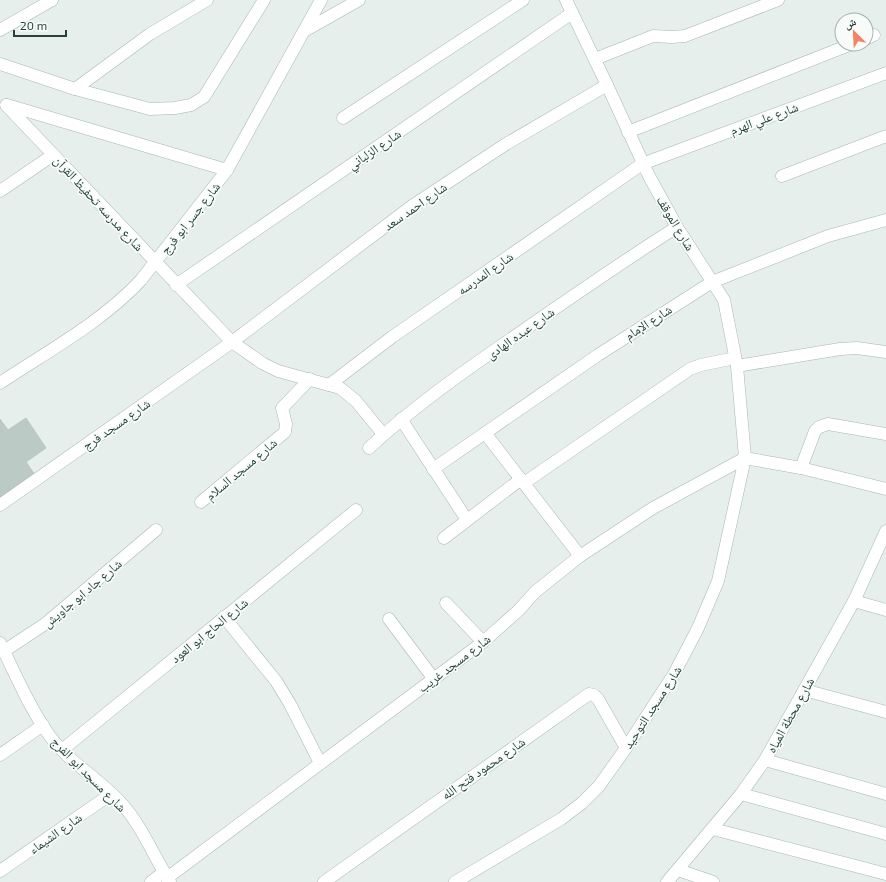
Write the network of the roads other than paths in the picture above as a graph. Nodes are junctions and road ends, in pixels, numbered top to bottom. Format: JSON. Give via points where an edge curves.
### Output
{"nodes":[{"id":1,"x":52,"y":0,"type":"edge"},
{"id":2,"x":207,"y":0,"type":"edge"},
{"id":3,"x":264,"y":0,"type":"edge"},
{"id":4,"x":321,"y":0,"type":"edge"},
{"id":5,"x":360,"y":0,"type":"edge"},
{"id":6,"x":523,"y":0,"type":"edge"},
{"id":7,"x":778,"y":0,"type":"edge"},
{"id":8,"x":570,"y":4,"type":"edge"},
{"id":9,"x":0,"y":30,"type":"edge"},
{"id":10,"x":304,"y":31,"type":"junction"},
{"id":11,"x":834,"y":51,"type":"edge"},
{"id":12,"x":595,"y":59,"type":"junction"},
{"id":13,"x":0,"y":64,"type":"edge"},
{"id":14,"x":886,"y":73,"type":"edge"},
{"id":15,"x":607,"y":84,"type":"junction"},
{"id":16,"x":75,"y":89,"type":"junction"},
{"id":17,"x":3,"y":104,"type":"edge"},
{"id":18,"x":343,"y":118,"type":"dead end"},
{"id":19,"x":628,"y":132,"type":"junction"},
{"id":20,"x":886,"y":136,"type":"edge"},
{"id":21,"x":53,"y":155,"type":"junction"},
{"id":22,"x":642,"y":164,"type":"junction"},
{"id":23,"x":227,"y":170,"type":"junction"},
{"id":24,"x":782,"y":176,"type":"dead end"},
{"id":25,"x":0,"y":191,"type":"edge"},
{"id":26,"x":886,"y":220,"type":"edge"},
{"id":27,"x":677,"y":227,"type":"junction"},
{"id":28,"x":155,"y":263,"type":"junction"},
{"id":29,"x":712,"y":282,"type":"junction"},
{"id":30,"x":176,"y":285,"type":"junction"},
{"id":31,"x":232,"y":342,"type":"junction"},
{"id":32,"x":886,"y":352,"type":"edge"},
{"id":33,"x":736,"y":362,"type":"junction"},
{"id":34,"x":310,"y":379,"type":"junction"},
{"id":35,"x":0,"y":383,"type":"edge"},
{"id":36,"x":329,"y":384,"type":"junction"},
{"id":37,"x":400,"y":419,"type":"junction"},
{"id":38,"x":485,"y":433,"type":"junction"},
{"id":39,"x":383,"y":434,"type":"junction"},
{"id":40,"x":886,"y":434,"type":"edge"},
{"id":41,"x":369,"y":448,"type":"dead end"},
{"id":42,"x":745,"y":458,"type":"junction"},
{"id":43,"x":801,"y":468,"type":"junction"},
{"id":44,"x":434,"y":469,"type":"junction"},
{"id":45,"x":522,"y":481,"type":"junction"},
{"id":46,"x":886,"y":489,"type":"edge"},
{"id":47,"x":202,"y":502,"type":"dead end"},
{"id":48,"x":0,"y":505,"type":"edge"},
{"id":49,"x":356,"y":510,"type":"dead end"},
{"id":50,"x":467,"y":520,"type":"junction"},
{"id":51,"x":156,"y":530,"type":"dead end"},
{"id":52,"x":886,"y":531,"type":"edge"},
{"id":53,"x":444,"y":538,"type":"dead end"},
{"id":54,"x":580,"y":556,"type":"junction"},
{"id":55,"x":854,"y":600,"type":"junction"},
{"id":56,"x":446,"y":603,"type":"dead end"},
{"id":57,"x":886,"y":610,"type":"edge"},
{"id":58,"x":224,"y":617,"type":"junction"},
{"id":59,"x":389,"y":619,"type":"dead end"},
{"id":60,"x":483,"y":642,"type":"junction"},
{"id":61,"x":2,"y":647,"type":"edge"},
{"id":62,"x":433,"y":678,"type":"junction"},
{"id":63,"x":804,"y":690,"type":"junction"},
{"id":64,"x":886,"y":712,"type":"edge"},
{"id":65,"x":43,"y":725,"type":"junction"},
{"id":66,"x":626,"y":748,"type":"junction"},
{"id":67,"x":62,"y":750,"type":"junction"},
{"id":68,"x":0,"y":755,"type":"edge"},
{"id":69,"x":765,"y":760,"type":"junction"},
{"id":70,"x":320,"y":763,"type":"junction"},
{"id":71,"x":111,"y":794,"type":"junction"},
{"id":72,"x":741,"y":794,"type":"junction"},
{"id":73,"x":886,"y":794,"type":"edge"},
{"id":74,"x":713,"y":829,"type":"junction"},
{"id":75,"x":886,"y":834,"type":"edge"},
{"id":76,"x":678,"y":870,"type":"junction"},
{"id":77,"x":0,"y":872,"type":"edge"},
{"id":78,"x":886,"y":874,"type":"edge"},
{"id":79,"x":167,"y":877,"type":"edge"},
{"id":80,"x":151,"y":882,"type":"edge"},
{"id":81,"x":324,"y":882,"type":"edge"},
{"id":82,"x":455,"y":882,"type":"edge"},
{"id":83,"x":667,"y":882,"type":"edge"},
{"id":84,"x":713,"y":882,"type":"edge"}],
"edges":[{"from":1,"to":9,"type":"street"},
{"from":2,"to":16,"type":"street","via":[[150,34]]},
{"from":3,"to":16,"type":"street","via":[[204,97],[191,105],[150,109]]},
{"from":4,"to":10,"type":"street","name":"شارع جسر ابو فرج"},
{"from":5,"to":10,"type":"street"},
{"from":6,"to":18,"type":"street"},
{"from":7,"to":12,"type":"street","via":[[684,36],[653,36]]},
{"from":8,"to":12,"type":"street","name":"شارع الموقف"},
{"from":8,"to":30,"type":"street","name":"شارع الزلباني"},
{"from":10,"to":23,"type":"street","name":"شارع جسر ابو فرج"},
{"from":11,"to":19,"type":"street"},
{"from":12,"to":15,"type":"street","name":"شارع الموقف"},
{"from":13,"to":16,"type":"street"},
{"from":14,"to":22,"type":"street","name":"شارع علي الهرم"},
{"from":15,"to":19,"type":"street","name":"شارع الموقف"},
{"from":15,"to":31,"type":"street","name":"شارع احمد سعد","via":[[506,144],[412,206]]},
{"from":17,"to":21,"type":"street","name":"شارع مدرسه تحفيظ القرآن"},
{"from":17,"to":23,"type":"street"},
{"from":19,"to":22,"type":"street","name":"شارع الموقف"},
{"from":20,"to":24,"type":"street"},
{"from":21,"to":25,"type":"street"},
{"from":21,"to":28,"type":"street","name":"شارع مدرسه تحفيظ القرآن"},
{"from":22,"to":27,"type":"street","name":"شارع الموقف"},
{"from":22,"to":36,"type":"street","name":"شارع المدرسه","via":[[392,337]]},
{"from":23,"to":28,"type":"street","name":"شارع جسر ابو فرج"},
{"from":26,"to":29,"type":"street","name":"شارع الإمام","via":[[828,236]]},
{"from":27,"to":29,"type":"street","name":"شارع الموقف"},
{"from":27,"to":37,"type":"street","name":"شارع عبده الهادى","via":[[612,268],[440,388]]},
{"from":28,"to":30,"type":"street","name":"شارع مدرسه تحفيظ القرآن"},
{"from":28,"to":35,"type":"street","name":"شارع جسر ابو فرج","via":[[129,292],[99,317]]},
{"from":29,"to":33,"type":"street","name":"شارع الموقف","via":[[724,300]]},
{"from":29,"to":38,"type":"street","name":"شارع الإمام"},
{"from":30,"to":31,"type":"street","name":"شارع مدرسه تحفيظ القرآن"},
{"from":31,"to":34,"type":"street","name":"شارع مدرسه تحفيظ القرآن","via":[[278,371]]},
{"from":31,"to":48,"type":"street","name":"شارع مسجد فرج"},
{"from":32,"to":33,"type":"street","via":[[840,349]]},
{"from":33,"to":42,"type":"street","name":"شارع الموقف"},
{"from":33,"to":45,"type":"street","via":[[701,365],[690,369]]},
{"from":34,"to":36,"type":"street","name":"شارع مدرسه تحفيظ القرآن"},
{"from":34,"to":47,"type":"street","name":"شارع مسجد السلام","via":[[282,408],[285,432]]},
{"from":36,"to":39,"type":"street","name":"شارع مدرسه تحفيظ القرآن","via":[[348,394]]},
{"from":37,"to":39,"type":"street","name":"شارع عبده الهادى"},
{"from":37,"to":44,"type":"street"},
{"from":38,"to":44,"type":"street","name":"شارع الإمام"},
{"from":38,"to":45,"type":"street"},
{"from":39,"to":41,"type":"street","name":"شارع عبده الهادى"},
{"from":40,"to":43,"type":"street","via":[[828,424],[820,427],[815,431]]},
{"from":42,"to":43,"type":"street"},
{"from":42,"to":54,"type":"street","name":"شارع مسجد غريب","via":[[653,508]]},
{"from":42,"to":66,"type":"street","name":"شارع مسجد التوحيد","via":[[718,581],[698,628],[674,674]]},
{"from":43,"to":46,"type":"street"},
{"from":44,"to":50,"type":"street"},
{"from":45,"to":50,"type":"street"},
{"from":45,"to":54,"type":"street"},
{"from":49,"to":58,"type":"street","name":"شارع الحاج ابو العود"},
{"from":50,"to":53,"type":"street"},
{"from":51,"to":61,"type":"street","name":"شارع جاد ابو جاويش","via":[[45,624]]},
{"from":52,"to":55,"type":"street","name":"شارع محطة المياه"},
{"from":54,"to":60,"type":"street","name":"شارع مسجد غريب","via":[[535,592]]},
{"from":55,"to":57,"type":"street"},
{"from":55,"to":63,"type":"street","name":"شارع محطة المياه"},
{"from":56,"to":60,"type":"street"},
{"from":58,"to":67,"type":"street","name":"شارع الحاج ابو العود"},
{"from":58,"to":70,"type":"street","via":[[276,681]]},
{"from":59,"to":62,"type":"street"},
{"from":60,"to":62,"type":"street","name":"شارع مسجد غريب"},
{"from":61,"to":65,"type":"street","name":"شارع مسجد ابو الفرج"},
{"from":62,"to":70,"type":"street","name":"شارع مسجد غريب"},
{"from":63,"to":64,"type":"street"},
{"from":63,"to":69,"type":"street","name":"شارع محطة المياه"},
{"from":65,"to":67,"type":"street","name":"شارع مسجد ابو الفرج"},
{"from":65,"to":68,"type":"street"},
{"from":66,"to":81,"type":"street","name":"شارع محمود فتح الله","via":[[598,699],[589,694]]},
{"from":66,"to":82,"type":"street","name":"شارع مسجد التوحيد","via":[[599,786],[582,803],[561,819]]},
{"from":67,"to":71,"type":"street","name":"شارع مسجد ابو الفرج"},
{"from":69,"to":72,"type":"street","name":"شارع محطة المياه"},
{"from":69,"to":73,"type":"street"},
{"from":70,"to":79,"type":"street","name":"شارع مسجد غريب"},
{"from":71,"to":77,"type":"street","name":"شارع الشيماء"},
{"from":71,"to":79,"type":"street","name":"شارع مسجد ابو الفرج","via":[[135,822]]},
{"from":72,"to":74,"type":"street","name":"شارع محطة المياه"},
{"from":72,"to":75,"type":"street"},
{"from":74,"to":76,"type":"street","name":"شارع محطة المياه"},
{"from":74,"to":78,"type":"street"},
{"from":76,"to":83,"type":"street","name":"شارع محطة المياه"},
{"from":76,"to":84,"type":"street"},
{"from":79,"to":80,"type":"street","name":"شارع مسجد غريب"}]}
